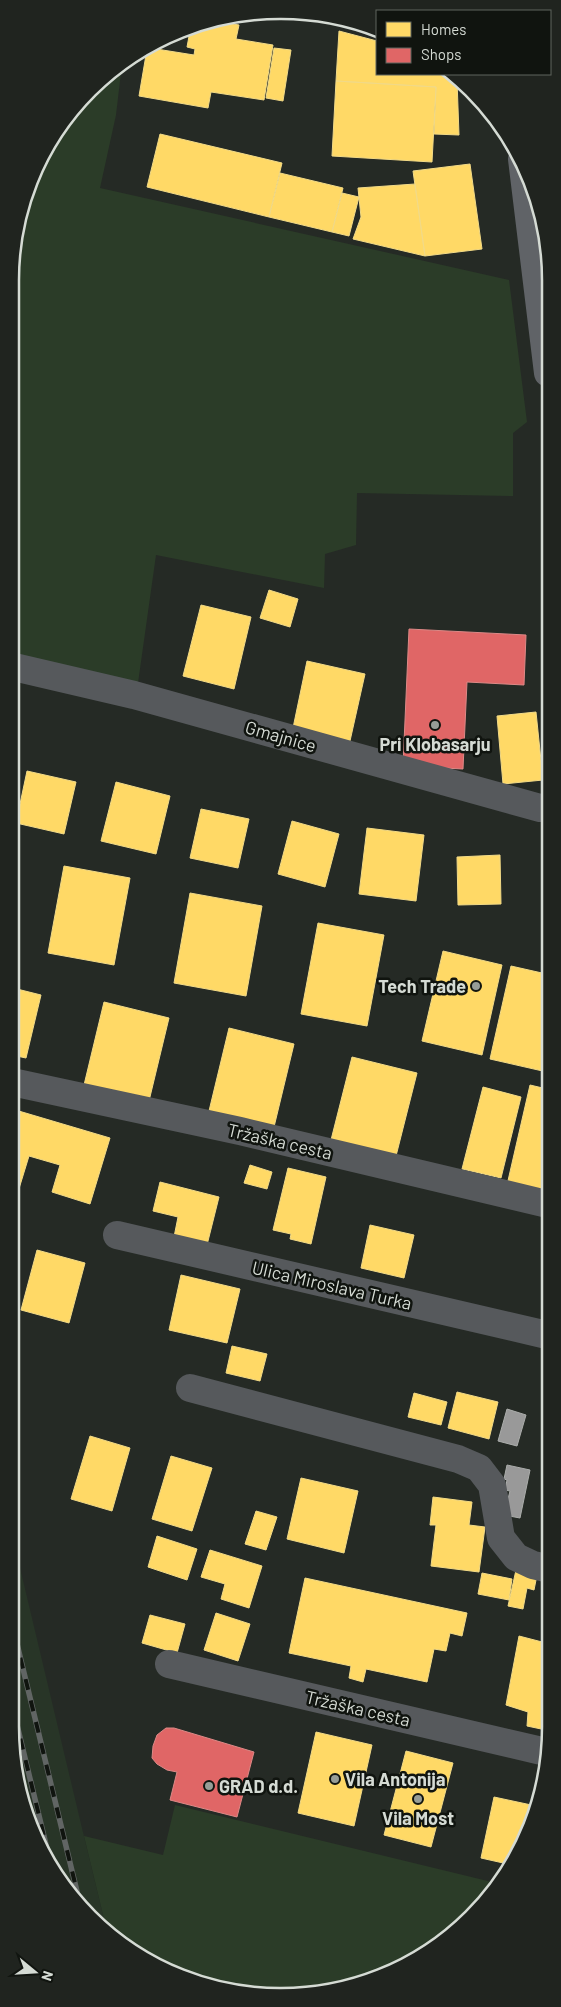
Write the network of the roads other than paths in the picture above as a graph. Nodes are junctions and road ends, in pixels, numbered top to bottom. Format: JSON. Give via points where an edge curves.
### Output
{"nodes":[{"id":1,"x":531,"y":207,"type":"edge"},
{"id":2,"x":542,"y":313,"type":"edge"},
{"id":3,"x":19,"y":668,"type":"edge"},
{"id":4,"x":542,"y":808,"type":"edge"},
{"id":5,"x":19,"y":1084,"type":"edge"},
{"id":6,"x":542,"y":1203,"type":"edge"},
{"id":7,"x":117,"y":1235,"type":"dead end"},
{"id":8,"x":542,"y":1334,"type":"edge"},
{"id":9,"x":190,"y":1388,"type":"dead end"},
{"id":10,"x":542,"y":1567,"type":"edge"},
{"id":11,"x":169,"y":1664,"type":"dead end"},
{"id":12,"x":541,"y":1751,"type":"edge"}],
"edges":[{"from":1,"to":2,"type":"main road"},
{"from":3,"to":4,"type":"street","name":"Gmajnice","via":[[134,695]]},
{"from":5,"to":6,"type":"street","name":"Tržaška cesta"},
{"from":7,"to":8,"type":"street","name":"Ulica Miroslava Turka"},
{"from":9,"to":10,"type":"street","via":[[458,1459],[479,1468],[492,1485],[501,1538],[516,1557]]},
{"from":11,"to":12,"type":"street","name":"Tržaška cesta"}]}
